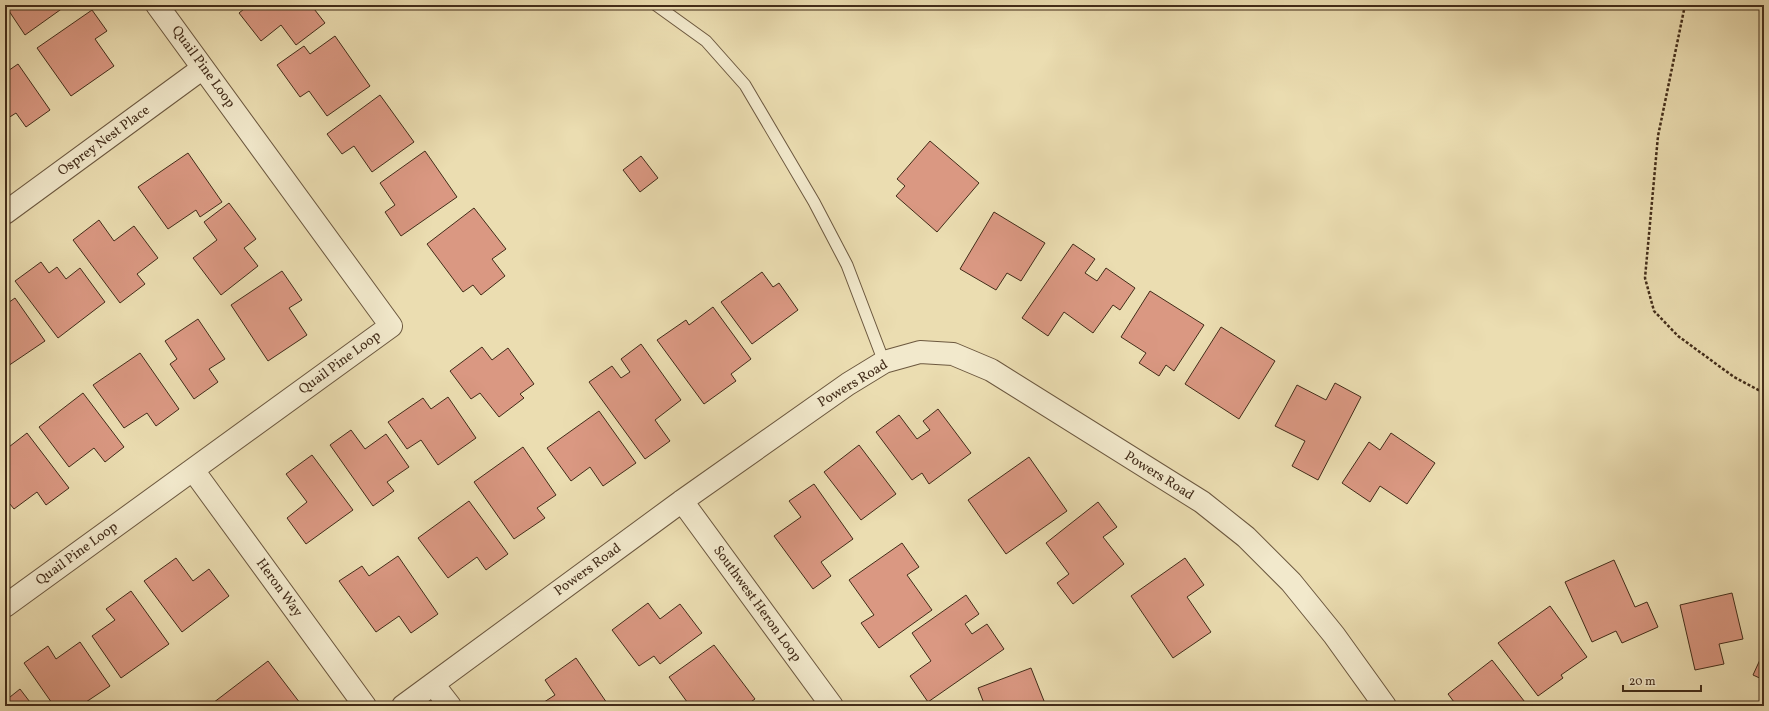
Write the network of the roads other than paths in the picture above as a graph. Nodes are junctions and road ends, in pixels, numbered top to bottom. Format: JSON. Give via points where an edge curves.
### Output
{"nodes":[{"id":1,"x":157,"y":5,"type":"edge"},
{"id":2,"x":656,"y":5,"type":"edge"},
{"id":3,"x":203,"y":68,"type":"junction"},
{"id":4,"x":5,"y":213,"type":"edge"},
{"id":5,"x":884,"y":362,"type":"junction"},
{"id":6,"x":192,"y":470,"type":"junction"},
{"id":7,"x":682,"y":501,"type":"junction"},
{"id":8,"x":5,"y":606,"type":"edge"},
{"id":9,"x":433,"y":684,"type":"junction"},
{"id":10,"x":365,"y":706,"type":"edge"},
{"id":11,"x":403,"y":706,"type":"edge"},
{"id":12,"x":450,"y":706,"type":"edge"},
{"id":13,"x":832,"y":706,"type":"edge"},
{"id":14,"x":1385,"y":706,"type":"edge"}],
"edges":[{"from":1,"to":3,"type":"street","name":"Quail Pine Loop"},
{"from":2,"to":5,"type":"lane","via":[[706,41],[746,85],[814,202],[847,265]]},
{"from":3,"to":4,"type":"street","name":"Osprey Nest Place"},
{"from":3,"to":6,"type":"street","name":"Quail Pine Loop","via":[[391,326]]},
{"from":5,"to":7,"type":"street","name":"Powers Road","via":[[848,384]]},
{"from":5,"to":14,"type":"street","name":"Powers Road","via":[[920,352],[953,354],[985,367],[1202,502],[1246,538],[1291,582],[1334,635]]},
{"from":6,"to":8,"type":"street","name":"Quail Pine Loop"},
{"from":6,"to":10,"type":"street","name":"Heron Way"},
{"from":7,"to":9,"type":"street","name":"Powers Road"},
{"from":7,"to":13,"type":"street","name":"Southwest Heron Loop"},
{"from":9,"to":11,"type":"street","name":"Powers Road"},
{"from":9,"to":12,"type":"street"}]}
